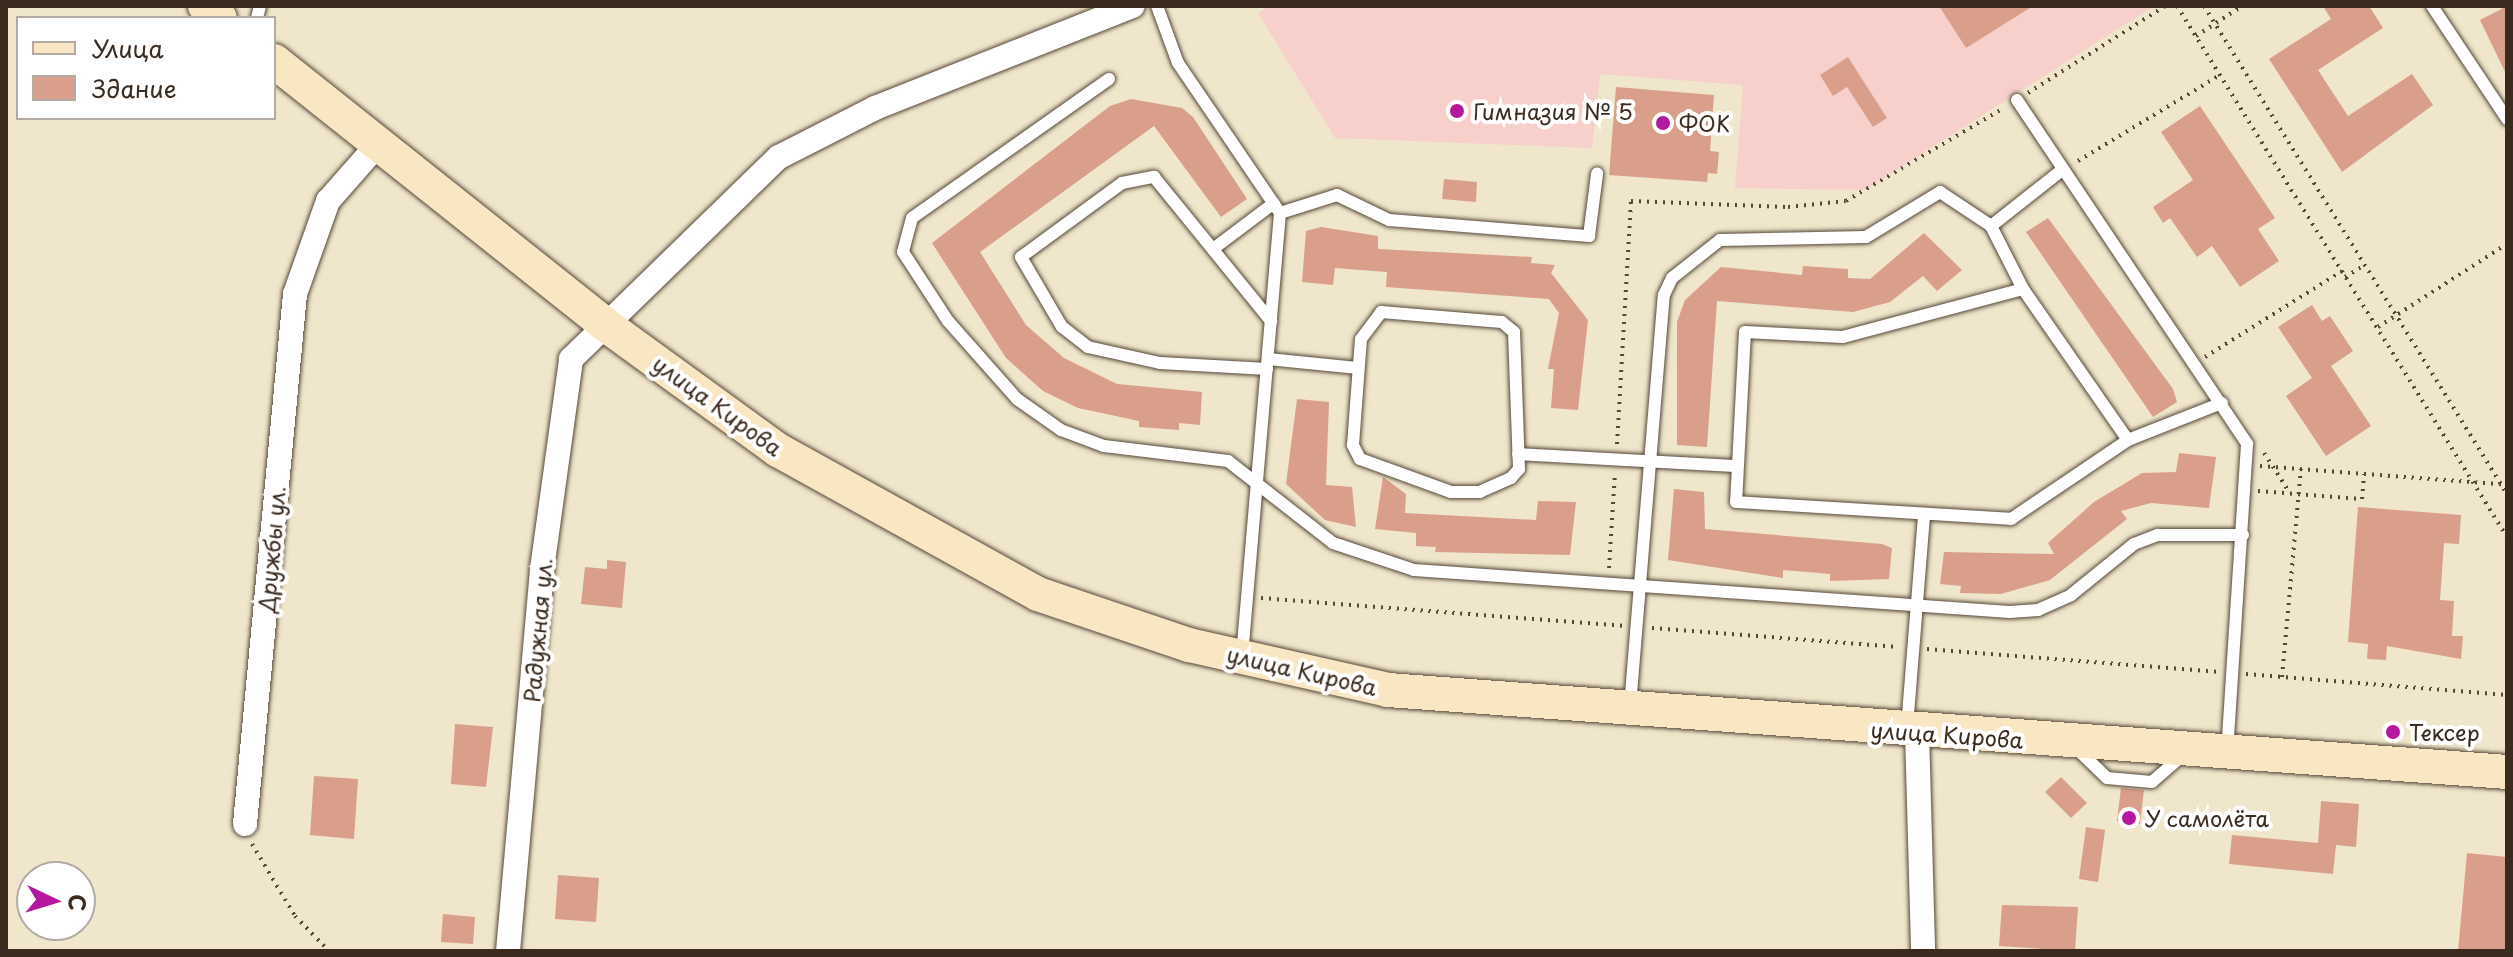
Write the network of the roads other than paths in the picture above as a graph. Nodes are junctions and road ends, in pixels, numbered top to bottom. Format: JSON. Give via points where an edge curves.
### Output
{"nodes":[{"id":1,"x":1133,"y":6,"type":"edge"},
{"id":2,"x":1157,"y":6,"type":"edge"},
{"id":3,"x":2432,"y":6,"type":"edge"},
{"id":4,"x":276,"y":63,"type":"edge"},
{"id":5,"x":1109,"y":79,"type":"dead end"},
{"id":6,"x":2017,"y":100,"type":"dead end"},
{"id":7,"x":2507,"y":119,"type":"edge"},
{"id":8,"x":378,"y":144,"type":"junction"},
{"id":9,"x":2068,"y":167,"type":"junction"},
{"id":10,"x":1597,"y":174,"type":"dead end"},
{"id":11,"x":1277,"y":208,"type":"junction"},
{"id":12,"x":1991,"y":226,"type":"junction"},
{"id":13,"x":1213,"y":249,"type":"junction"},
{"id":14,"x":2023,"y":289,"type":"junction"},
{"id":15,"x":1271,"y":321,"type":"junction"},
{"id":16,"x":603,"y":323,"type":"junction"},
{"id":17,"x":1267,"y":364,"type":"junction"},
{"id":18,"x":1358,"y":368,"type":"junction"},
{"id":19,"x":2222,"y":403,"type":"junction"},
{"id":20,"x":2128,"y":440,"type":"junction"},
{"id":21,"x":1518,"y":454,"type":"junction"},
{"id":22,"x":1651,"y":461,"type":"junction"},
{"id":23,"x":1733,"y":466,"type":"junction"},
{"id":24,"x":1257,"y":483,"type":"junction"},
{"id":25,"x":1924,"y":515,"type":"junction"},
{"id":26,"x":2243,"y":535,"type":"junction"},
{"id":27,"x":1640,"y":588,"type":"junction"},
{"id":28,"x":1916,"y":608,"type":"junction"},
{"id":29,"x":1242,"y":657,"type":"junction"},
{"id":30,"x":1630,"y":709,"type":"junction"},
{"id":31,"x":1912,"y":732,"type":"junction"},
{"id":32,"x":2227,"y":753,"type":"junction"},
{"id":33,"x":2507,"y":772,"type":"edge"},
{"id":34,"x":245,"y":824,"type":"road end"},
{"id":35,"x":508,"y":951,"type":"edge"},
{"id":36,"x":1923,"y":951,"type":"edge"}],
"edges":[{"from":1,"to":16,"type":"street","name":"Радужная ул.","via":[[875,108],[779,157]]},
{"from":2,"to":11,"type":"lane","via":[[1178,63]]},
{"from":3,"to":7,"type":"lane"},
{"from":4,"to":8,"type":"main road","name":"улица Кирова"},
{"from":5,"to":24,"type":"lane","via":[[912,218],[903,252],[948,321],[1017,399],[1061,430],[1104,446],[1228,461]]},
{"from":6,"to":9,"type":"lane"},
{"from":8,"to":16,"type":"main road","name":"улица Кирова"},
{"from":8,"to":34,"type":"street","name":"Дружбы ул.","via":[[328,201],[295,294]]},
{"from":9,"to":12,"type":"lane"},
{"from":9,"to":19,"type":"lane"},
{"from":10,"to":11,"type":"lane","via":[[1589,236],[1389,220],[1337,195]]},
{"from":11,"to":13,"type":"lane"},
{"from":11,"to":15,"type":"lane"},
{"from":12,"to":14,"type":"lane"},
{"from":12,"to":22,"type":"lane","via":[[1940,192],[1866,237],[1739,236],[1686,262],[1664,295]]},
{"from":13,"to":15,"type":"lane"},
{"from":13,"to":17,"type":"lane","via":[[1154,177],[1138,175],[1020,264],[1062,327],[1088,347],[1137,360]]},
{"from":14,"to":20,"type":"lane"},
{"from":14,"to":23,"type":"lane","via":[[1842,337],[1745,332]]},
{"from":15,"to":17,"type":"lane"},
{"from":16,"to":29,"type":"main road","name":"улица Кирова","via":[[778,450],[1038,594]]},
{"from":16,"to":35,"type":"street","name":"Радужная ул.","via":[[571,359],[542,569]]},
{"from":17,"to":18,"type":"lane"},
{"from":17,"to":24,"type":"lane"},
{"from":18,"to":21,"type":"lane","via":[[1353,445],[1360,459],[1451,492],[1480,492],[1511,478]]},
{"from":18,"to":21,"type":"lane","via":[[1361,339],[1381,312],[1502,322],[1519,350]]},
{"from":19,"to":20,"type":"lane"},
{"from":19,"to":26,"type":"lane","via":[[2247,444]]},
{"from":20,"to":25,"type":"lane","via":[[2011,519]]},
{"from":21,"to":22,"type":"lane"},
{"from":22,"to":23,"type":"lane"},
{"from":22,"to":27,"type":"lane"},
{"from":23,"to":25,"type":"lane","via":[[1736,502],[1755,507]]},
{"from":24,"to":27,"type":"lane","via":[[1333,543],[1414,570]]},
{"from":24,"to":29,"type":"lane"},
{"from":25,"to":28,"type":"lane"},
{"from":26,"to":28,"type":"lane","via":[[2158,535],[2038,610]]},
{"from":26,"to":32,"type":"lane"},
{"from":27,"to":28,"type":"lane"},
{"from":27,"to":30,"type":"lane"},
{"from":28,"to":31,"type":"lane"},
{"from":29,"to":30,"type":"main road","name":"улица Кирова","via":[[1388,690]]},
{"from":30,"to":31,"type":"main road","name":"улица Кирова"},
{"from":31,"to":32,"type":"main road","name":"улица Кирова"},
{"from":31,"to":36,"type":"street"},
{"from":32,"to":33,"type":"main road","name":"улица Кирова"}]}
